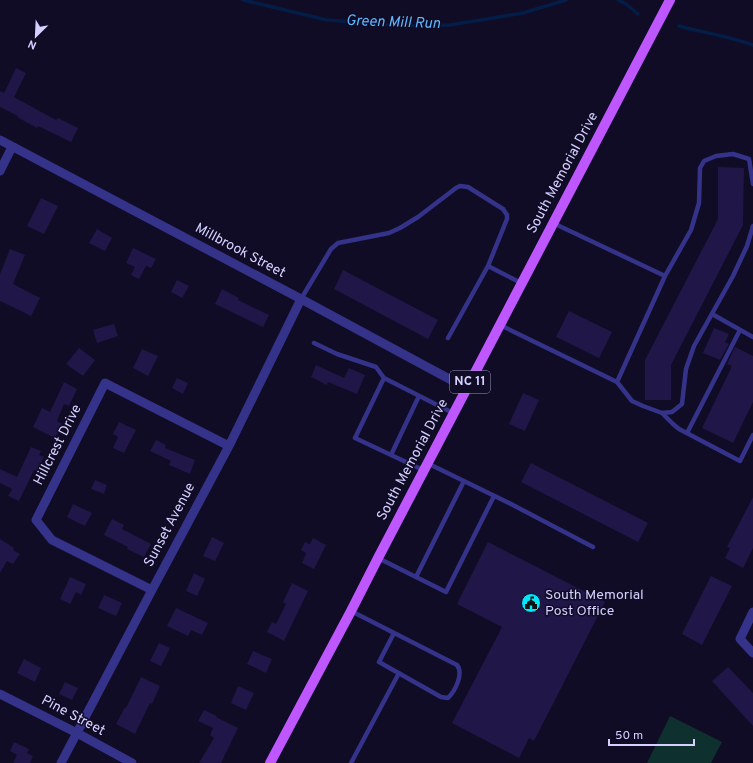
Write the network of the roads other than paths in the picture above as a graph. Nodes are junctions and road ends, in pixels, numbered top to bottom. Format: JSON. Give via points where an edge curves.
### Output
{"nodes":[{"id":1,"x":670,"y":0,"type":"edge"},
{"id":2,"x":0,"y":140,"type":"edge"},
{"id":3,"x":12,"y":146,"type":"junction"},
{"id":4,"x":0,"y":170,"type":"edge"},
{"id":5,"x":753,"y":184,"type":"edge"},
{"id":6,"x":553,"y":223,"type":"junction"},
{"id":7,"x":753,"y":226,"type":"edge"},
{"id":8,"x":488,"y":266,"type":"junction"},
{"id":9,"x":665,"y":276,"type":"junction"},
{"id":10,"x":522,"y":283,"type":"junction"},
{"id":11,"x":301,"y":299,"type":"junction"},
{"id":12,"x":712,"y":314,"type":"junction"},
{"id":13,"x":500,"y":325,"type":"junction"},
{"id":14,"x":740,"y":330,"type":"junction"},
{"id":15,"x":753,"y":337,"type":"edge"},
{"id":16,"x":448,"y":338,"type":"dead end"},
{"id":17,"x":314,"y":344,"type":"dead end"},
{"id":18,"x":384,"y":378,"type":"junction"},
{"id":19,"x":617,"y":382,"type":"junction"},
{"id":20,"x":466,"y":388,"type":"junction"},
{"id":21,"x":420,"y":396,"type":"junction"},
{"id":22,"x":453,"y":413,"type":"junction"},
{"id":23,"x":662,"y":413,"type":"junction"},
{"id":24,"x":687,"y":433,"type":"junction"},
{"id":25,"x":753,"y":435,"type":"edge"},
{"id":26,"x":229,"y":446,"type":"junction"},
{"id":27,"x":391,"y":455,"type":"junction"},
{"id":28,"x":425,"y":467,"type":"junction"},
{"id":29,"x":464,"y":481,"type":"junction"},
{"id":30,"x":494,"y":496,"type":"junction"},
{"id":31,"x":593,"y":547,"type":"dead end"},
{"id":32,"x":378,"y":558,"type":"junction"},
{"id":33,"x":416,"y":577,"type":"junction"},
{"id":34,"x":152,"y":590,"type":"junction"},
{"id":35,"x":351,"y":611,"type":"junction"},
{"id":36,"x":753,"y":612,"type":"edge"},
{"id":37,"x":394,"y":633,"type":"junction"},
{"id":38,"x":753,"y":653,"type":"edge"},
{"id":39,"x":399,"y":674,"type":"junction"},
{"id":40,"x":0,"y":694,"type":"edge"},
{"id":41,"x":77,"y":733,"type":"junction"},
{"id":42,"x":61,"y":763,"type":"edge"},
{"id":43,"x":132,"y":763,"type":"edge"},
{"id":44,"x":270,"y":763,"type":"edge"},
{"id":45,"x":351,"y":763,"type":"edge"}],
"edges":[{"from":1,"to":6,"type":"main road","name":"South Memorial Drive","number":"NC 11"},
{"from":2,"to":3,"type":"street","name":"Millbrook Street"},
{"from":3,"to":4,"type":"street"},
{"from":3,"to":11,"type":"street","name":"Millbrook Street"},
{"from":5,"to":9,"type":"lane","via":[[749,159],[733,154],[716,156],[704,161],[700,168],[698,203],[691,230]]},
{"from":6,"to":9,"type":"lane"},
{"from":6,"to":10,"type":"main road","name":"South Memorial Drive","number":"NC 11"},
{"from":7,"to":12,"type":"lane","via":[[747,246]]},
{"from":8,"to":10,"type":"lane"},
{"from":8,"to":11,"type":"lane","via":[[507,215],[503,209],[478,192],[460,186],[418,217],[390,233],[338,243],[331,249]]},
{"from":8,"to":16,"type":"lane"},
{"from":9,"to":19,"type":"lane"},
{"from":10,"to":13,"type":"main road","name":"South Memorial Drive","number":"NC 11"},
{"from":11,"to":20,"type":"street","name":"Millbrook Street"},
{"from":11,"to":26,"type":"street","name":"Sunset Avenue"},
{"from":12,"to":14,"type":"lane"},
{"from":12,"to":23,"type":"lane","via":[[694,346],[686,369],[682,404],[672,412]]},
{"from":13,"to":19,"type":"lane"},
{"from":13,"to":20,"type":"main road","name":"South Memorial Drive","number":"NC 11"},
{"from":14,"to":15,"type":"lane"},
{"from":14,"to":24,"type":"lane"},
{"from":17,"to":18,"type":"lane","via":[[376,367]]},
{"from":18,"to":21,"type":"lane"},
{"from":18,"to":27,"type":"lane","via":[[355,438]]},
{"from":19,"to":23,"type":"lane","via":[[632,401]]},
{"from":20,"to":22,"type":"main road","name":"South Memorial Drive","number":"NC 11"},
{"from":21,"to":22,"type":"lane"},
{"from":21,"to":27,"type":"lane"},
{"from":22,"to":28,"type":"main road","name":"South Memorial Drive","number":"NC 11"},
{"from":23,"to":24,"type":"lane","via":[[672,424]]},
{"from":24,"to":25,"type":"lane","via":[[740,461]]},
{"from":26,"to":34,"type":"street","name":"Sunset Avenue"},
{"from":26,"to":34,"type":"street","name":"Hillcrest Drive","via":[[105,383],[36,520],[52,540]]},
{"from":27,"to":28,"type":"lane"},
{"from":28,"to":29,"type":"lane"},
{"from":28,"to":32,"type":"main road","name":"South Memorial Drive","number":"NC 11"},
{"from":29,"to":30,"type":"lane"},
{"from":29,"to":33,"type":"lane"},
{"from":30,"to":31,"type":"lane"},
{"from":30,"to":33,"type":"lane","via":[[446,592]]},
{"from":32,"to":33,"type":"lane"},
{"from":32,"to":35,"type":"main road","name":"South Memorial Drive","number":"NC 11"},
{"from":34,"to":41,"type":"street","name":"Sunset Avenue"},
{"from":35,"to":37,"type":"lane"},
{"from":35,"to":44,"type":"main road","name":"South Memorial Drive","number":"NC 11"},
{"from":36,"to":38,"type":"street","via":[[740,639]]},
{"from":37,"to":39,"type":"lane","via":[[379,662]]},
{"from":37,"to":39,"type":"lane","via":[[457,665],[460,669],[460,678],[448,698]]},
{"from":39,"to":45,"type":"lane"},
{"from":40,"to":41,"type":"street","name":"Pine Street"},
{"from":41,"to":42,"type":"street","name":"Sunset Avenue"},
{"from":41,"to":43,"type":"street","name":"Pine Street"}]}
